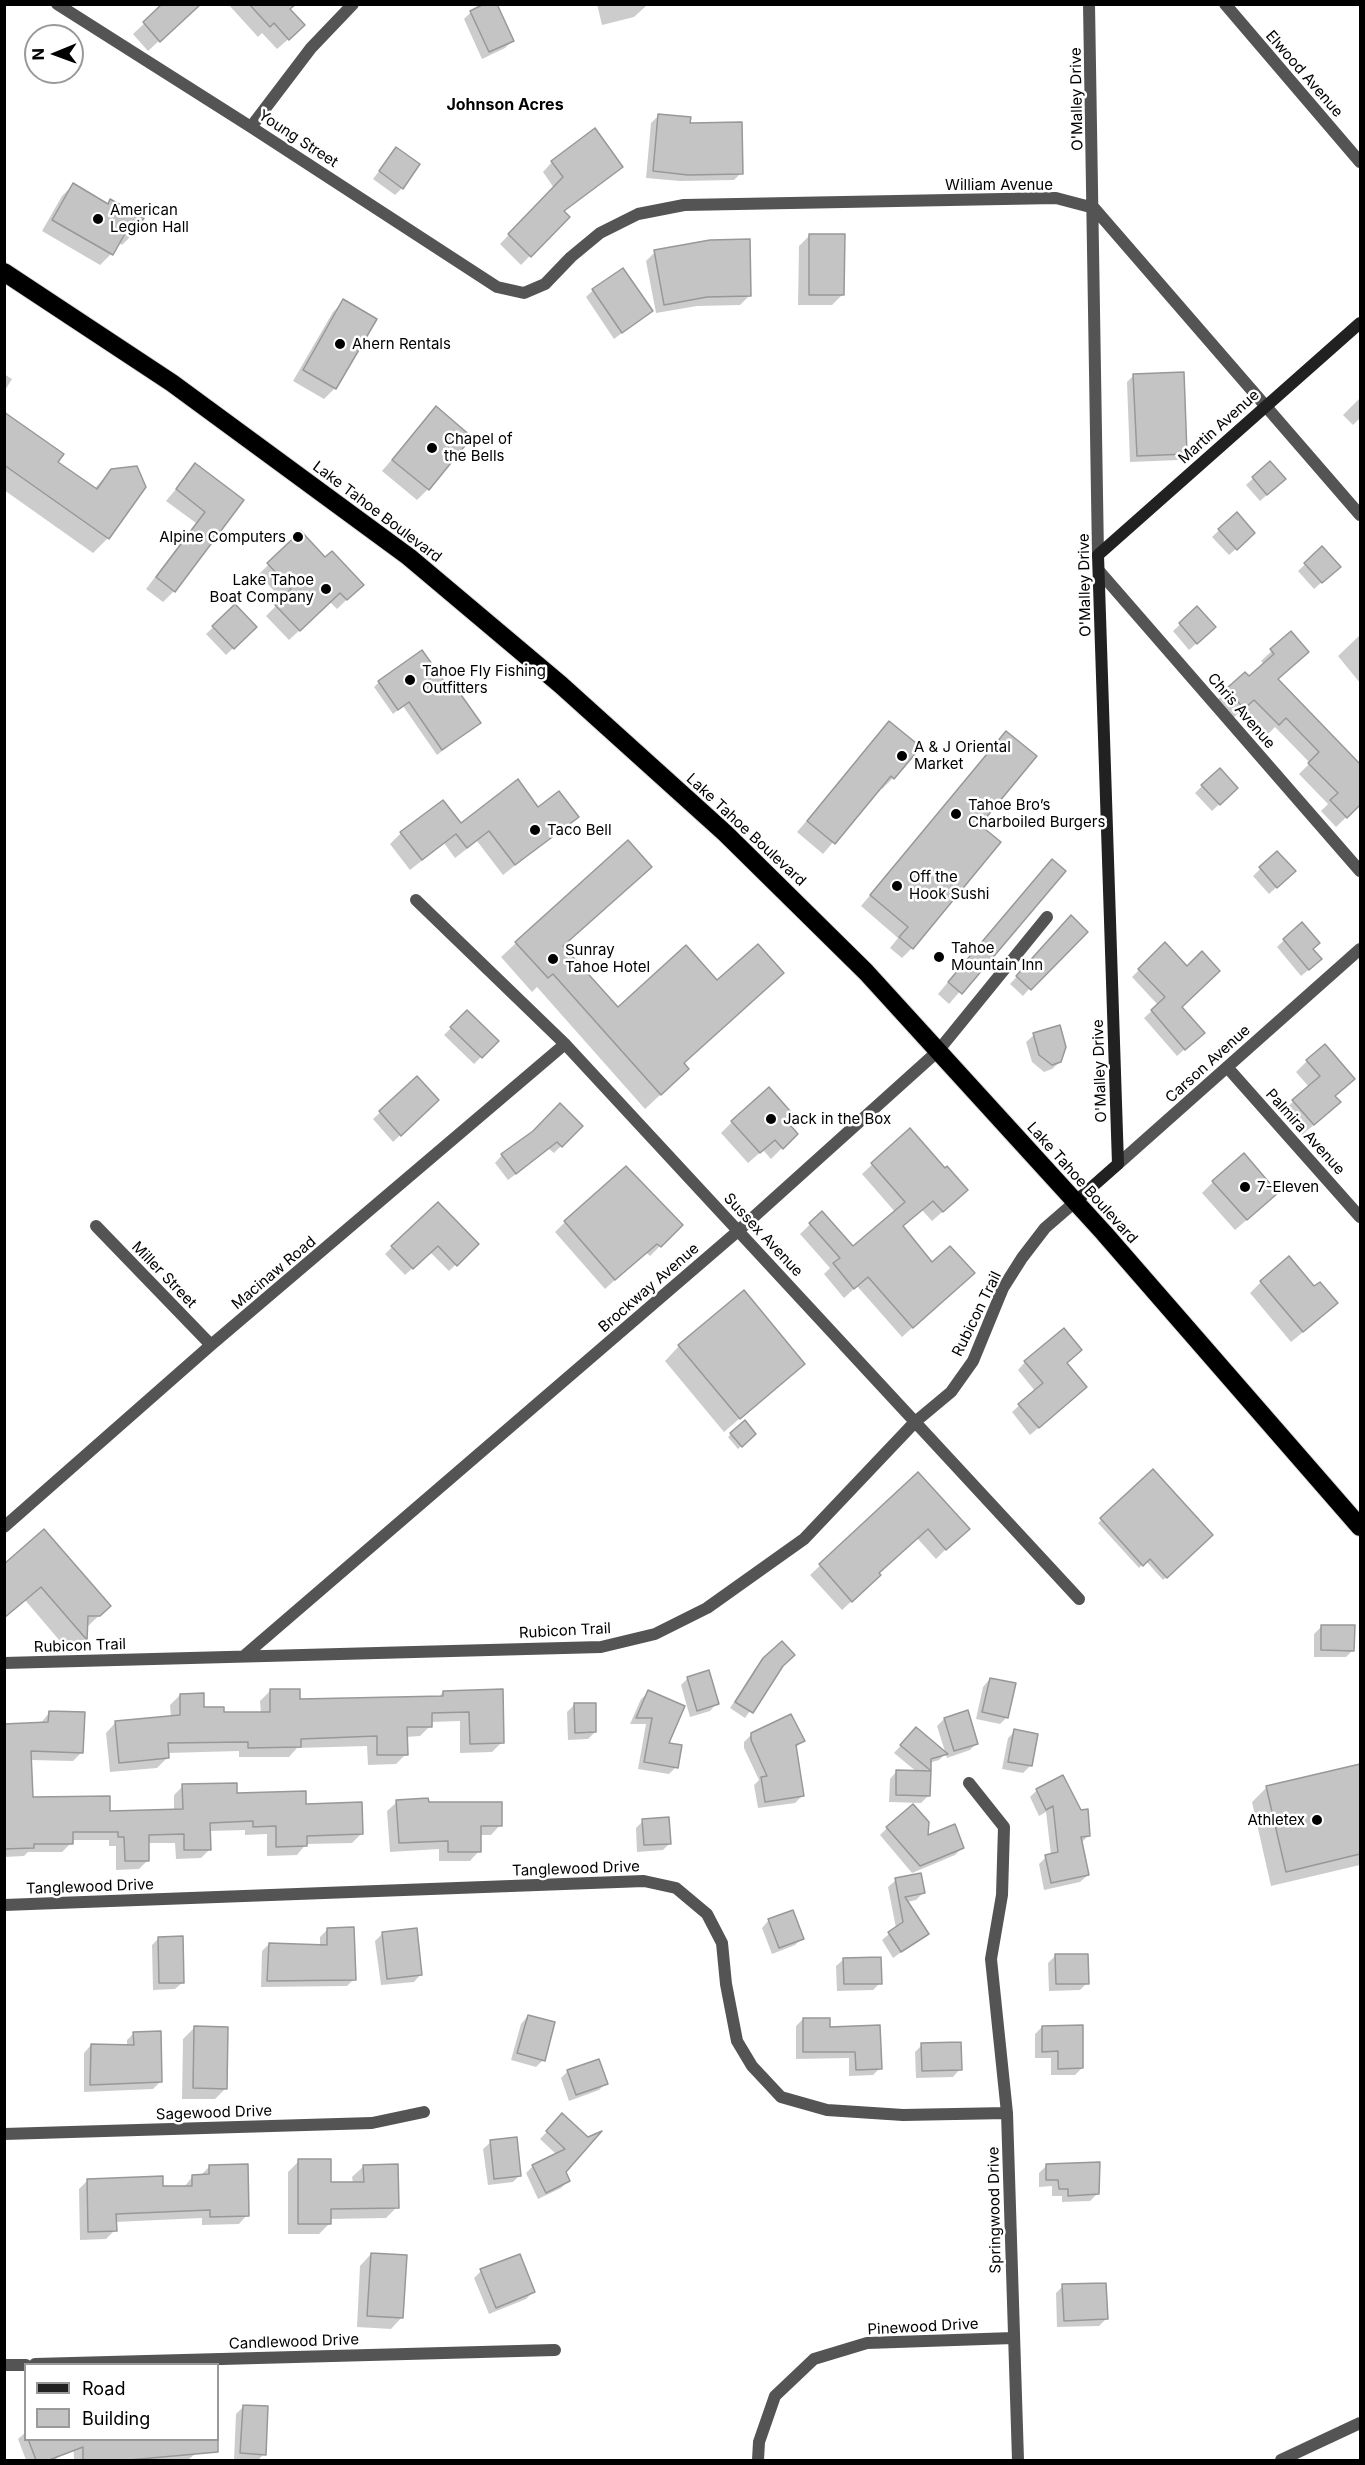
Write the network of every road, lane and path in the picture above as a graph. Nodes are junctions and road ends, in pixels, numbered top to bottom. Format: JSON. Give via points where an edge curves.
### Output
{"nodes":[{"id":1,"x":57,"y":4,"type":"edge"},
{"id":2,"x":353,"y":4,"type":"edge"},
{"id":3,"x":1089,"y":4,"type":"edge"},
{"id":4,"x":1225,"y":4,"type":"edge"},
{"id":5,"x":251,"y":126,"type":"junction"},
{"id":6,"x":1360,"y":162,"type":"edge"},
{"id":7,"x":1094,"y":208,"type":"junction"},
{"id":8,"x":4,"y":272,"type":"edge"},
{"id":9,"x":524,"y":293,"type":"joint"},
{"id":10,"x":1360,"y":322,"type":"edge"},
{"id":11,"x":1266,"y":406,"type":"junction"},
{"id":12,"x":1360,"y":515,"type":"edge"},
{"id":13,"x":1098,"y":555,"type":"junction"},
{"id":14,"x":1099,"y":571,"type":"junction"},
{"id":15,"x":1360,"y":871,"type":"edge"},
{"id":16,"x":416,"y":900,"type":"dead end"},
{"id":17,"x":1047,"y":917,"type":"dead end"},
{"id":18,"x":1360,"y":949,"type":"edge"},
{"id":19,"x":565,"y":1044,"type":"junction"},
{"id":20,"x":938,"y":1051,"type":"junction"},
{"id":21,"x":1227,"y":1067,"type":"junction"},
{"id":22,"x":1118,"y":1164,"type":"junction"},
{"id":23,"x":1075,"y":1202,"type":"junction"},
{"id":24,"x":1360,"y":1217,"type":"edge"},
{"id":25,"x":96,"y":1226,"type":"dead end"},
{"id":26,"x":738,"y":1231,"type":"junction"},
{"id":27,"x":211,"y":1345,"type":"junction"},
{"id":28,"x":915,"y":1422,"type":"junction"},
{"id":29,"x":7,"y":1520,"type":"edge"},
{"id":30,"x":1359,"y":1521,"type":"edge"},
{"id":31,"x":1079,"y":1599,"type":"dead end"},
{"id":32,"x":244,"y":1656,"type":"junction"},
{"id":33,"x":4,"y":1663,"type":"edge"},
{"id":34,"x":969,"y":1783,"type":"dead end"},
{"id":35,"x":4,"y":1905,"type":"edge"},
{"id":36,"x":424,"y":2112,"type":"dead end"},
{"id":37,"x":1007,"y":2113,"type":"junction"},
{"id":38,"x":4,"y":2134,"type":"edge"},
{"id":39,"x":1013,"y":2338,"type":"junction"},
{"id":40,"x":555,"y":2350,"type":"dead end"},
{"id":41,"x":72,"y":2363,"type":"edge"},
{"id":42,"x":4,"y":2365,"type":"edge"},
{"id":43,"x":24,"y":2365,"type":"edge"},
{"id":44,"x":1360,"y":2423,"type":"edge"},
{"id":45,"x":758,"y":2460,"type":"edge"},
{"id":46,"x":1018,"y":2460,"type":"edge"},
{"id":47,"x":1281,"y":2460,"type":"edge"}],
"edges":[{"from":1,"to":5,"type":"street","name":"Young Street"},
{"from":2,"to":5,"type":"street","via":[[311,48]]},
{"from":3,"to":7,"type":"street","name":"O'Malley Drive"},
{"from":4,"to":6,"type":"street","name":"Elwood Avenue"},
{"from":5,"to":9,"type":"street","name":"Young Street","via":[[497,287]]},
{"from":7,"to":9,"type":"street","name":"William Avenue","via":[[1056,198],[684,205],[638,214],[600,233],[545,284]]},
{"from":7,"to":11,"type":"street"},
{"from":7,"to":13,"type":"street","name":"O'Malley Drive"},
{"from":8,"to":20,"type":"highway","name":"Lake Tahoe Boulevard","via":[[172,383],[343,507],[450,591],[725,833],[866,972]]},
{"from":10,"to":11,"type":"street","name":"Martin Avenue"},
{"from":11,"to":12,"type":"street"},
{"from":11,"to":13,"type":"street","name":"Martin Avenue"},
{"from":13,"to":14,"type":"street","name":"O'Malley Drive"},
{"from":14,"to":15,"type":"street","name":"Chris Avenue"},
{"from":14,"to":22,"type":"street","name":"O'Malley Drive"},
{"from":16,"to":19,"type":"street","name":"Sussex Avenue"},
{"from":17,"to":20,"type":"street","name":"Brockway Avenue"},
{"from":18,"to":21,"type":"street","name":"Carson Avenue"},
{"from":19,"to":26,"type":"street","name":"Sussex Avenue"},
{"from":19,"to":27,"type":"street","name":"Macinaw Road"},
{"from":20,"to":23,"type":"highway","name":"Lake Tahoe Boulevard"},
{"from":20,"to":26,"type":"street","name":"Brockway Avenue"},
{"from":21,"to":22,"type":"street","name":"Carson Avenue"},
{"from":21,"to":24,"type":"street","name":"Palmira Avenue"},
{"from":22,"to":23,"type":"street","name":"Carson Avenue"},
{"from":23,"to":28,"type":"street","name":"Rubicon Trail","via":[[1045,1228],[1022,1258],[1003,1288],[972,1361],[951,1392]]},
{"from":23,"to":30,"type":"highway","name":"Lake Tahoe Boulevard"},
{"from":25,"to":27,"type":"street","name":"Miller Street"},
{"from":26,"to":28,"type":"street","name":"Sussex Avenue"},
{"from":26,"to":32,"type":"street","name":"Brockway Avenue"},
{"from":27,"to":29,"type":"street","name":"Macinaw Road"},
{"from":28,"to":31,"type":"street","name":"Sussex Avenue"},
{"from":28,"to":32,"type":"street","name":"Rubicon Trail","via":[[804,1539],[708,1608],[655,1634],[601,1647]]},
{"from":32,"to":33,"type":"street","name":"Rubicon Trail"},
{"from":34,"to":37,"type":"street","name":"Springwood Drive","via":[[1004,1827],[1002,1895],[991,1959]]},
{"from":35,"to":37,"type":"street","name":"Tanglewood Drive","via":[[644,1881],[676,1888],[707,1914],[722,1943],[737,2041],[752,2066],[781,2097],[827,2110],[903,2115]]},
{"from":36,"to":38,"type":"street","name":"Sagewood Drive","via":[[372,2122]]},
{"from":37,"to":39,"type":"street","name":"Springwood Drive"},
{"from":39,"to":45,"type":"street","name":"Pinewood Drive","via":[[867,2343],[814,2359],[775,2396],[759,2442]]},
{"from":39,"to":46,"type":"street","name":"Springwood Drive"},
{"from":40,"to":41,"type":"street","name":"Candlewood Drive"},
{"from":42,"to":43,"type":"street"},
{"from":44,"to":47,"type":"street"}]}
